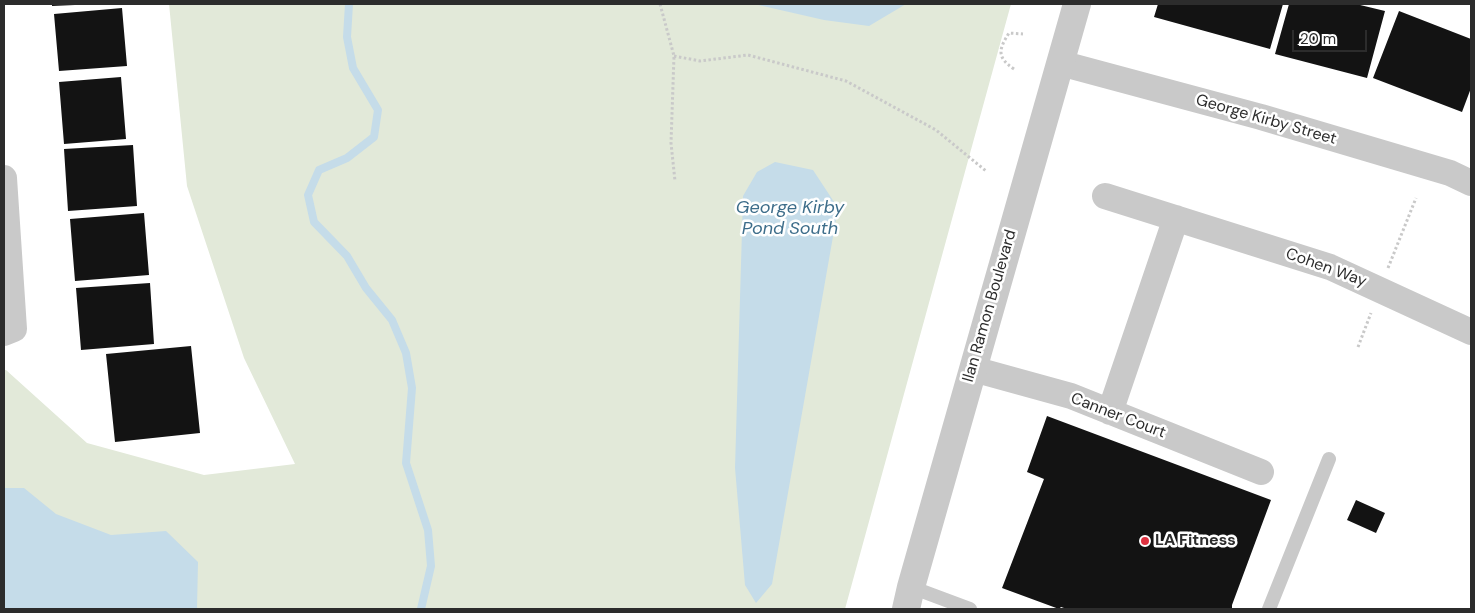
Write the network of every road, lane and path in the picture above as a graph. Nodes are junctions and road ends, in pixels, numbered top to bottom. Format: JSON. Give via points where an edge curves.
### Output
{"nodes":[{"id":1,"x":660,"y":4,"type":"edge"},
{"id":2,"x":1077,"y":4,"type":"edge"},
{"id":3,"x":1023,"y":34,"type":"dead end"},
{"id":4,"x":674,"y":56,"type":"junction"},
{"id":5,"x":1060,"y":63,"type":"junction"},
{"id":6,"x":1014,"y":69,"type":"dead end"},
{"id":7,"x":986,"y":171,"type":"dead end"},
{"id":8,"x":4,"y":178,"type":"edge"},
{"id":9,"x":675,"y":181,"type":"dead end"},
{"id":10,"x":1471,"y":183,"type":"edge"},
{"id":11,"x":1105,"y":196,"type":"dead end"},
{"id":12,"x":1416,"y":198,"type":"dead end"},
{"id":13,"x":1176,"y":218,"type":"junction"},
{"id":14,"x":1380,"y":289,"type":"junction"},
{"id":15,"x":1471,"y":332,"type":"edge"},
{"id":16,"x":4,"y":333,"type":"edge"},
{"id":17,"x":1358,"y":347,"type":"dead end"},
{"id":18,"x":973,"y":369,"type":"junction"},
{"id":19,"x":1110,"y":412,"type":"junction"},
{"id":20,"x":1329,"y":459,"type":"dead end"},
{"id":21,"x":1260,"y":472,"type":"dead end"},
{"id":22,"x":908,"y":598,"type":"edge"},
{"id":23,"x":970,"y":609,"type":"edge"},
{"id":24,"x":1269,"y":609,"type":"edge"}],
"edges":[{"from":1,"to":4,"type":"path"},
{"from":2,"to":5,"type":"street","name":"Ilan Ramon Boulevard"},
{"from":3,"to":6,"type":"path","via":[[1009,33],[1002,44],[1001,56]]},
{"from":4,"to":7,"type":"path","via":[[700,61],[748,55],[846,81],[936,130]]},
{"from":4,"to":9,"type":"path","via":[[671,143]]},
{"from":5,"to":10,"type":"street","name":"George Kirby Street","via":[[1261,117],[1450,173]]},
{"from":5,"to":18,"type":"street","name":"Ilan Ramon Boulevard"},
{"from":8,"to":16,"type":"street","via":[[14,328]]},
{"from":11,"to":13,"type":"street","name":"Cohen Way"},
{"from":12,"to":14,"type":"path"},
{"from":13,"to":14,"type":"street","name":"Cohen Way","via":[[1330,266]]},
{"from":13,"to":19,"type":"street"},
{"from":14,"to":15,"type":"street","name":"Cohen Way"},
{"from":14,"to":17,"type":"path"},
{"from":18,"to":19,"type":"street","name":"Canner Court","via":[[1072,396]]},
{"from":18,"to":22,"type":"street","name":"Ilan Ramon Boulevard"},
{"from":19,"to":21,"type":"street","name":"Canner Court"},
{"from":20,"to":24,"type":"lane"},
{"from":22,"to":23,"type":"lane"}]}
